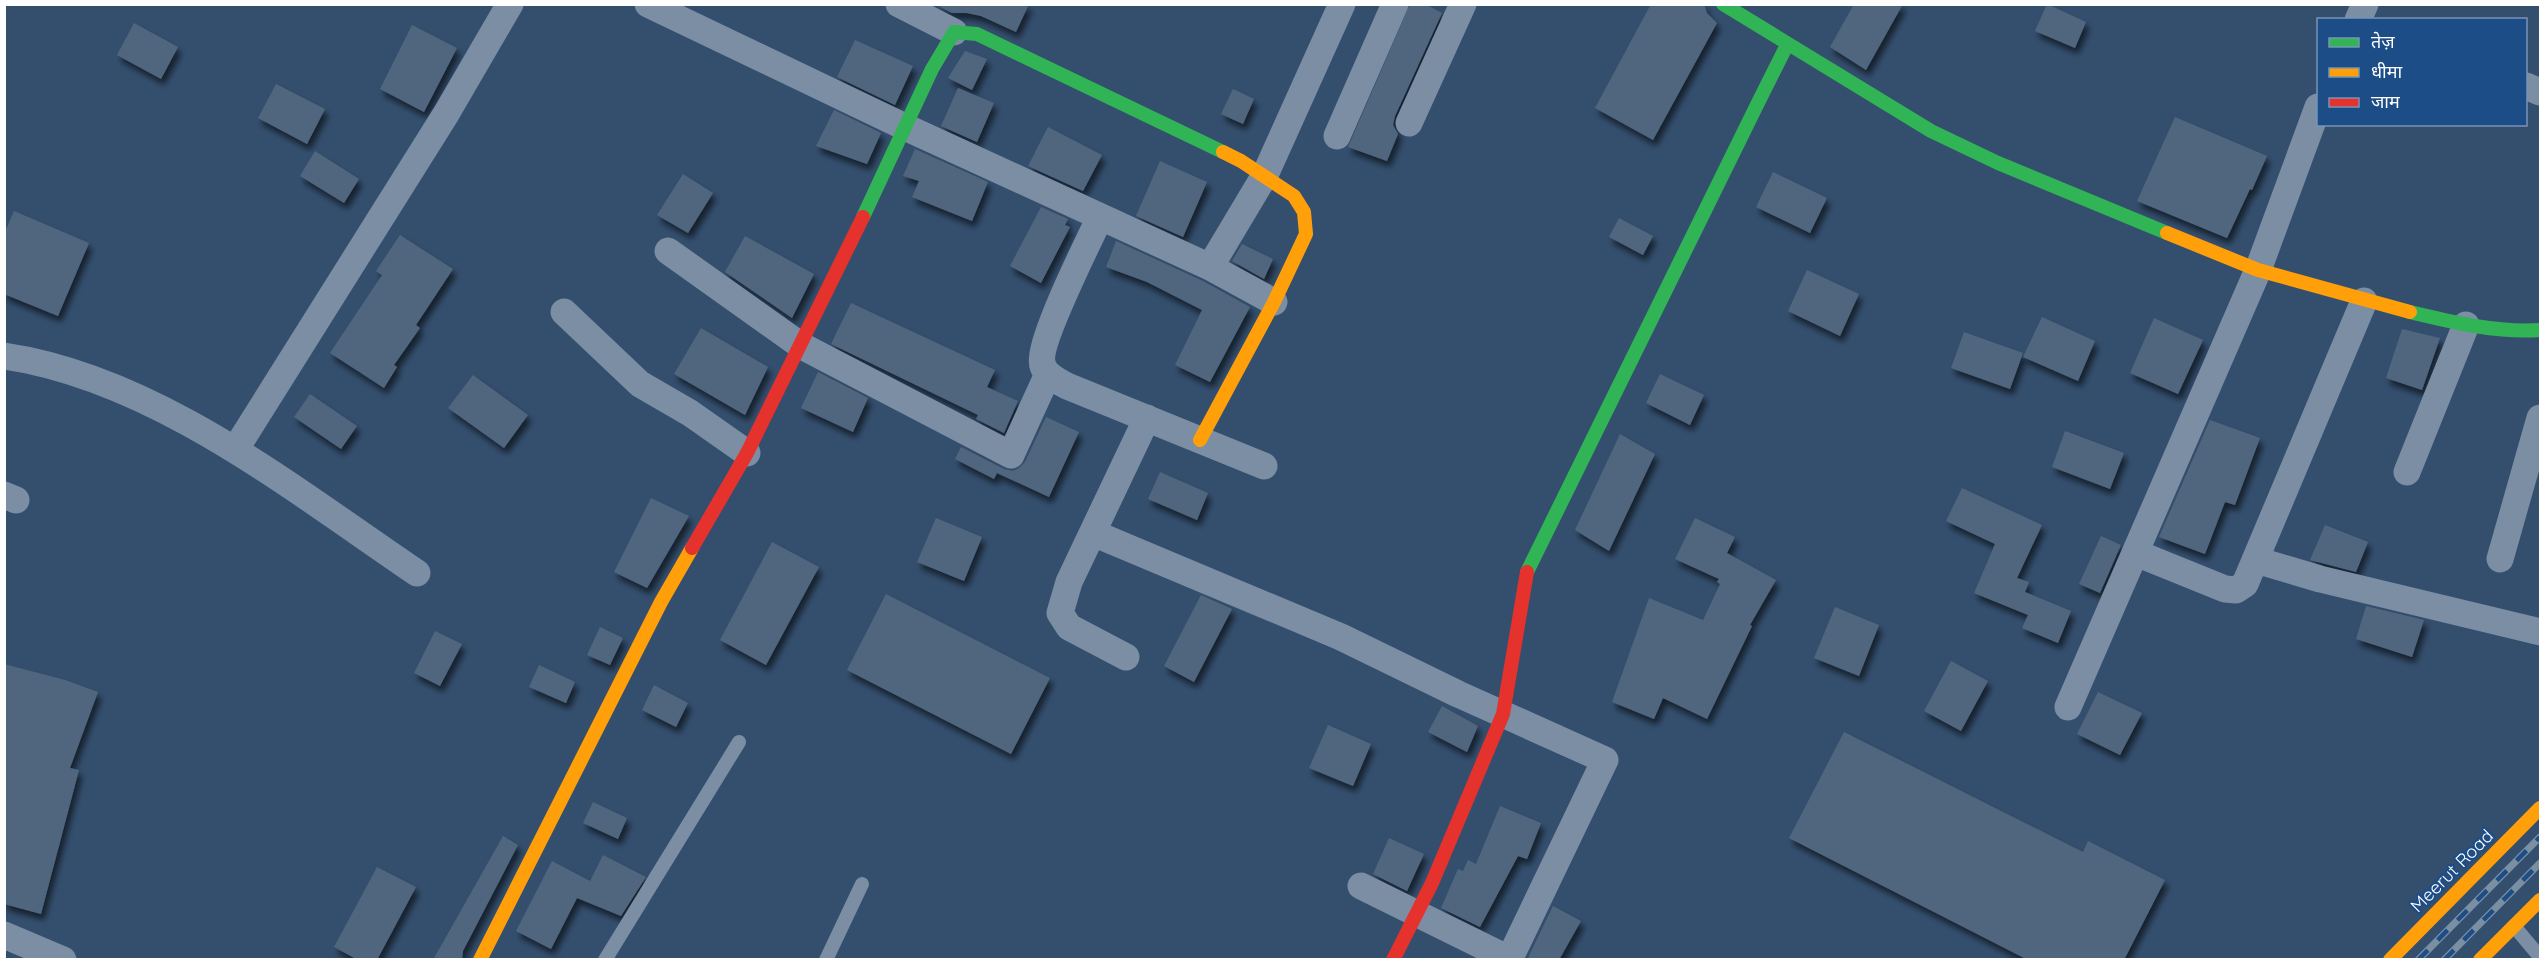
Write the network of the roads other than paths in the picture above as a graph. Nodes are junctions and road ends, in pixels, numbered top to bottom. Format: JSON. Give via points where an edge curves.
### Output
{"nodes":[{"id":1,"x":510,"y":4,"type":"edge"},
{"id":2,"x":648,"y":4,"type":"edge"},
{"id":3,"x":899,"y":4,"type":"edge"},
{"id":4,"x":1342,"y":4,"type":"edge"},
{"id":5,"x":1395,"y":4,"type":"edge"},
{"id":6,"x":1463,"y":4,"type":"edge"},
{"id":7,"x":1723,"y":4,"type":"edge"},
{"id":8,"x":696,"y":15,"type":"edge"},
{"id":9,"x":954,"y":32,"type":"junction"},
{"id":10,"x":1787,"y":45,"type":"junction"},
{"id":11,"x":2527,"y":86,"type":"edge"},
{"id":12,"x":2541,"y":92,"type":"edge"},
{"id":13,"x":2317,"y":112,"type":"edge"},
{"id":14,"x":1409,"y":123,"type":"dead end"},
{"id":15,"x":905,"y":127,"type":"junction"},
{"id":16,"x":1337,"y":136,"type":"dead end"},
{"id":17,"x":1265,"y":175,"type":"junction"},
{"id":18,"x":1100,"y":217,"type":"junction"},
{"id":19,"x":668,"y":251,"type":"dead end"},
{"id":20,"x":1210,"y":267,"type":"junction"},
{"id":21,"x":2258,"y":270,"type":"junction"},
{"id":22,"x":2364,"y":301,"type":"junction"},
{"id":23,"x":1274,"y":302,"type":"junction"},
{"id":24,"x":564,"y":312,"type":"dead end"},
{"id":25,"x":2466,"y":325,"type":"junction"},
{"id":26,"x":2541,"y":330,"type":"edge"},
{"id":27,"x":800,"y":345,"type":"junction"},
{"id":28,"x":4,"y":356,"type":"edge"},
{"id":29,"x":1048,"y":375,"type":"junction"},
{"id":30,"x":1147,"y":418,"type":"junction"},
{"id":31,"x":2541,"y":418,"type":"edge"},
{"id":32,"x":1200,"y":440,"type":"junction"},
{"id":33,"x":235,"y":450,"type":"junction"},
{"id":34,"x":747,"y":453,"type":"junction"},
{"id":35,"x":1264,"y":466,"type":"dead end"},
{"id":36,"x":2407,"y":472,"type":"dead end"},
{"id":37,"x":1093,"y":533,"type":"junction"},
{"id":38,"x":2136,"y":553,"type":"junction"},
{"id":39,"x":2500,"y":559,"type":"dead end"},
{"id":40,"x":2256,"y":560,"type":"junction"},
{"id":41,"x":417,"y":573,"type":"dead end"},
{"id":42,"x":2541,"y":632,"type":"edge"},
{"id":43,"x":1126,"y":657,"type":"dead end"},
{"id":44,"x":2068,"y":707,"type":"dead end"},
{"id":45,"x":1503,"y":714,"type":"junction"},
{"id":46,"x":739,"y":742,"type":"dead end"},
{"id":47,"x":2541,"y":808,"type":"edge"},
{"id":48,"x":862,"y":884,"type":"dead end"},
{"id":49,"x":1361,"y":886,"type":"dead end"},
{"id":50,"x":2541,"y":900,"type":"edge"},
{"id":51,"x":1417,"y":914,"type":"junction"},
{"id":52,"x":2514,"y":926,"type":"junction"},
{"id":53,"x":4,"y":935,"type":"edge"},
{"id":54,"x":2541,"y":957,"type":"edge"},
{"id":55,"x":1510,"y":959,"type":"edge"},
{"id":56,"x":63,"y":960,"type":"edge"},
{"id":57,"x":480,"y":960,"type":"edge"},
{"id":58,"x":604,"y":960,"type":"edge"},
{"id":59,"x":826,"y":960,"type":"edge"},
{"id":60,"x":1393,"y":960,"type":"edge"},
{"id":61,"x":2390,"y":960,"type":"edge"},
{"id":62,"x":2480,"y":960,"type":"edge"}],
"edges":[{"from":1,"to":33,"type":"street","via":[[446,114]]},
{"from":2,"to":8,"type":"street"},
{"from":3,"to":9,"type":"street"},
{"from":4,"to":17,"type":"street"},
{"from":5,"to":16,"type":"street"},
{"from":6,"to":14,"type":"street"},
{"from":7,"to":10,"type":"street"},
{"from":8,"to":15,"type":"street"},
{"from":9,"to":15,"type":"street"},
{"from":9,"to":17,"type":"street","via":[[977,34]]},
{"from":10,"to":21,"type":"street","via":[[1931,130],[1998,163]]},
{"from":10,"to":45,"type":"street","via":[[1527,572]]},
{"from":11,"to":12,"type":"street"},
{"from":13,"to":21,"type":"street"},
{"from":15,"to":18,"type":"street"},
{"from":15,"to":27,"type":"street"},
{"from":17,"to":20,"type":"street"},
{"from":17,"to":23,"type":"street","via":[[1294,196],[1304,212],[1306,234]]},
{"from":18,"to":20,"type":"street"},
{"from":18,"to":29,"type":"street","via":[[1045,340],[1042,364]]},
{"from":19,"to":27,"type":"street"},
{"from":20,"to":23,"type":"street"},
{"from":21,"to":22,"type":"street"},
{"from":21,"to":38,"type":"street"},
{"from":22,"to":25,"type":"street"},
{"from":22,"to":40,"type":"street"},
{"from":23,"to":32,"type":"street"},
{"from":24,"to":34,"type":"street","via":[[640,384]]},
{"from":25,"to":26,"type":"street"},
{"from":25,"to":36,"type":"street"},
{"from":27,"to":29,"type":"street","via":[[1011,455]]},
{"from":27,"to":34,"type":"street"},
{"from":28,"to":33,"type":"street","via":[[74,371],[152,405]]},
{"from":29,"to":30,"type":"street"},
{"from":30,"to":32,"type":"street"},
{"from":30,"to":37,"type":"street"},
{"from":31,"to":39,"type":"street"},
{"from":32,"to":35,"type":"street"},
{"from":33,"to":41,"type":"street"},
{"from":34,"to":57,"type":"street","via":[[661,602]]},
{"from":37,"to":43,"type":"street","via":[[1069,582],[1060,613],[1069,627]]},
{"from":37,"to":45,"type":"street","via":[[1341,637]]},
{"from":38,"to":40,"type":"street","via":[[2225,590],[2236,590],[2244,584]]},
{"from":38,"to":44,"type":"street"},
{"from":40,"to":42,"type":"street"},
{"from":45,"to":51,"type":"street"},
{"from":45,"to":55,"type":"street","via":[[1605,760]]},
{"from":46,"to":58,"type":"lane"},
{"from":47,"to":61,"type":"street","name":"Meerut Road"},
{"from":48,"to":59,"type":"lane"},
{"from":49,"to":51,"type":"street"},
{"from":50,"to":52,"type":"street"},
{"from":51,"to":55,"type":"street"},
{"from":51,"to":60,"type":"street"},
{"from":52,"to":54,"type":"lane"},
{"from":52,"to":62,"type":"street"},
{"from":53,"to":56,"type":"street"}]}
